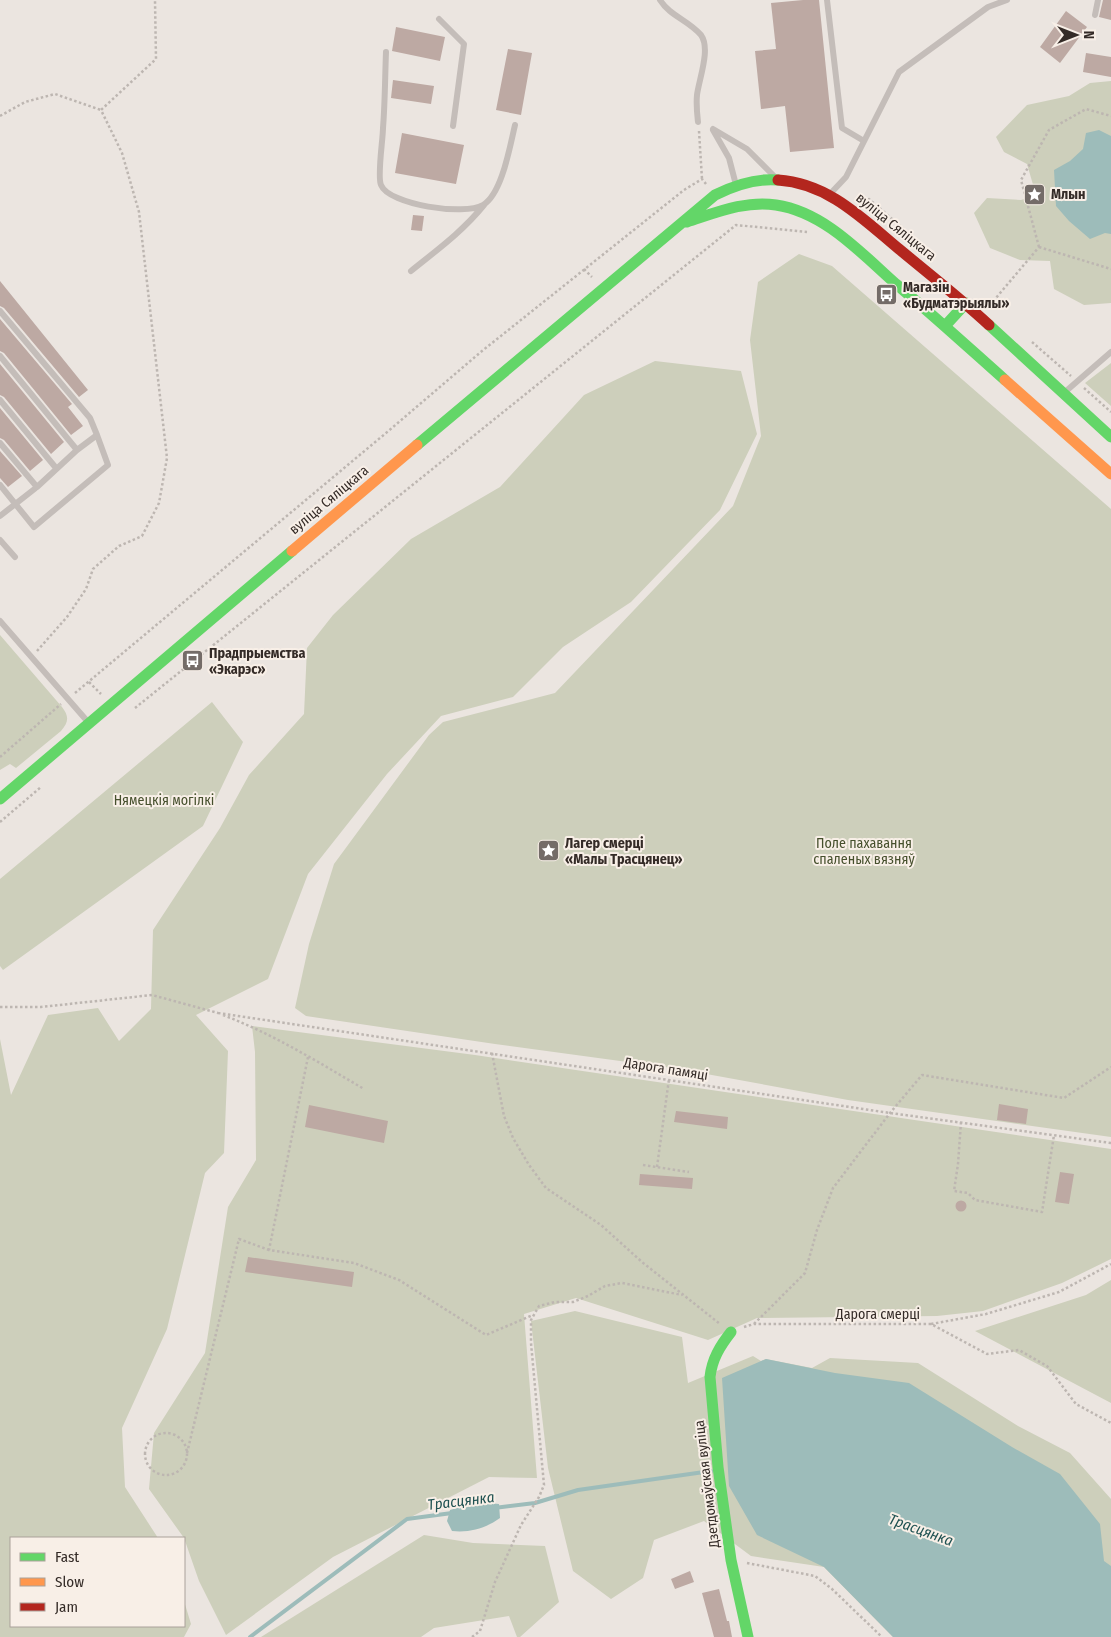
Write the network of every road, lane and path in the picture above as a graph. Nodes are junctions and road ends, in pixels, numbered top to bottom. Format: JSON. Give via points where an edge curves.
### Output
{"nodes":[{"id":1,"x":155,"y":0,"type":"edge"},
{"id":2,"x":660,"y":0,"type":"edge"},
{"id":3,"x":827,"y":0,"type":"edge"},
{"id":4,"x":1007,"y":0,"type":"edge"},
{"id":5,"x":1098,"y":0,"type":"edge"},
{"id":6,"x":1094,"y":15,"type":"dead end"},
{"id":7,"x":439,"y":19,"type":"dead end"},
{"id":8,"x":386,"y":52,"type":"dead end"},
{"id":9,"x":101,"y":110,"type":"junction"},
{"id":10,"x":0,"y":116,"type":"edge"},
{"id":11,"x":1111,"y":116,"type":"edge"},
{"id":12,"x":698,"y":122,"type":"joint"},
{"id":13,"x":515,"y":125,"type":"dead end"},
{"id":14,"x":452,"y":126,"type":"dead end"},
{"id":15,"x":864,"y":142,"type":"junction"},
{"id":16,"x":702,"y":179,"type":"junction"},
{"id":17,"x":777,"y":179,"type":"junction"},
{"id":18,"x":737,"y":186,"type":"junction"},
{"id":19,"x":715,"y":195,"type":"junction"},
{"id":20,"x":829,"y":195,"type":"junction"},
{"id":21,"x":484,"y":205,"type":"junction"},
{"id":22,"x":678,"y":225,"type":"junction"},
{"id":23,"x":814,"y":233,"type":"dead end"},
{"id":24,"x":1039,"y":247,"type":"junction"},
{"id":25,"x":1111,"y":269,"type":"edge"},
{"id":26,"x":411,"y":271,"type":"dead end"},
{"id":27,"x":966,"y":303,"type":"junction"},
{"id":28,"x":990,"y":304,"type":"dead end"},
{"id":29,"x":0,"y":311,"type":"edge"},
{"id":30,"x":945,"y":326,"type":"junction"},
{"id":31,"x":1111,"y":352,"type":"edge"},
{"id":32,"x":0,"y":356,"type":"edge"},
{"id":33,"x":1062,"y":394,"type":"junction"},
{"id":34,"x":0,"y":400,"type":"edge"},
{"id":35,"x":97,"y":435,"type":"junction"},
{"id":36,"x":1111,"y":437,"type":"edge"},
{"id":37,"x":0,"y":443,"type":"edge"},
{"id":38,"x":77,"y":450,"type":"junction"},
{"id":39,"x":56,"y":468,"type":"junction"},
{"id":40,"x":1111,"y":474,"type":"edge"},
{"id":41,"x":0,"y":485,"type":"edge"},
{"id":42,"x":37,"y":487,"type":"junction"},
{"id":43,"x":15,"y":503,"type":"junction"},
{"id":44,"x":0,"y":516,"type":"edge"},
{"id":45,"x":0,"y":540,"type":"edge"},
{"id":46,"x":15,"y":557,"type":"dead end"},
{"id":47,"x":0,"y":621,"type":"edge"},
{"id":48,"x":32,"y":658,"type":"junction"},
{"id":49,"x":67,"y":698,"type":"junction"},
{"id":50,"x":134,"y":708,"type":"dead end"},
{"id":51,"x":90,"y":724,"type":"junction"},
{"id":52,"x":0,"y":757,"type":"edge"},
{"id":53,"x":45,"y":783,"type":"dead end"},
{"id":54,"x":0,"y":799,"type":"edge"},
{"id":55,"x":0,"y":822,"type":"edge"},
{"id":56,"x":0,"y":1007,"type":"edge"},
{"id":57,"x":218,"y":1013,"type":"junction"},
{"id":58,"x":492,"y":1053,"type":"junction"},
{"id":59,"x":308,"y":1057,"type":"junction"},
{"id":60,"x":1111,"y":1067,"type":"edge"},
{"id":61,"x":669,"y":1079,"type":"junction"},
{"id":62,"x":364,"y":1089,"type":"dead end"},
{"id":63,"x":890,"y":1113,"type":"junction"},
{"id":64,"x":961,"y":1122,"type":"junction"},
{"id":65,"x":1054,"y":1135,"type":"junction"},
{"id":66,"x":1111,"y":1143,"type":"edge"},
{"id":67,"x":643,"y":1164,"type":"dead end"},
{"id":68,"x":658,"y":1167,"type":"junction"},
{"id":69,"x":689,"y":1172,"type":"dead end"},
{"id":70,"x":269,"y":1250,"type":"junction"},
{"id":71,"x":1111,"y":1264,"type":"edge"},
{"id":72,"x":682,"y":1295,"type":"junction"},
{"id":73,"x":534,"y":1314,"type":"junction"},
{"id":74,"x":754,"y":1324,"type":"junction"},
{"id":75,"x":931,"y":1324,"type":"junction"},
{"id":76,"x":731,"y":1332,"type":"junction"},
{"id":77,"x":1111,"y":1423,"type":"edge"},
{"id":78,"x":187,"y":1453,"type":"junction"},
{"id":79,"x":731,"y":1560,"type":"junction"},
{"id":80,"x":472,"y":1637,"type":"edge"},
{"id":81,"x":748,"y":1637,"type":"edge"},
{"id":82,"x":882,"y":1637,"type":"edge"}],
"edges":[{"from":1,"to":9,"type":"path","via":[[156,58]]},
{"from":2,"to":12,"type":"lane","via":[[705,42],[697,96]]},
{"from":3,"to":15,"type":"lane","via":[[842,128]]},
{"from":4,"to":15,"type":"lane","via":[[988,7],[899,72]]},
{"from":5,"to":6,"type":"lane"},
{"from":7,"to":14,"type":"lane","via":[[464,44]]},
{"from":8,"to":21,"type":"lane","via":[[380,183],[384,192],[395,198],[442,209],[473,209]]},
{"from":9,"to":10,"type":"path","via":[[55,94],[25,102]]},
{"from":9,"to":48,"type":"path","via":[[122,153],[139,212],[167,458],[159,503],[142,536],[119,546],[93,569],[86,589],[67,617]]},
{"from":11,"to":24,"type":"path","via":[[1086,109],[1049,130],[1021,180]]},
{"from":12,"to":16,"type":"path"},
{"from":13,"to":21,"type":"lane","via":[[501,183]]},
{"from":15,"to":20,"type":"lane","via":[[846,177]]},
{"from":16,"to":19,"type":"path"},
{"from":16,"to":49,"type":"path","via":[[489,345]]},
{"from":17,"to":18,"type":"main road","name":"вуліца Сяліцкага"},
{"from":17,"to":18,"type":"lane","via":[[747,149],[713,129],[729,158]]},
{"from":17,"to":20,"type":"main road","name":"вуліца Сяліцкага","via":[[809,186]]},
{"from":18,"to":19,"type":"main road","name":"вуліца Сяліцкага"},
{"from":19,"to":22,"type":"main road","name":"вуліца Сяліцкага"},
{"from":20,"to":27,"type":"main road","name":"вуліца Сяліцкага"},
{"from":21,"to":26,"type":"lane","via":[[455,236]]},
{"from":22,"to":30,"type":"main road","name":"вуліца Сяліцкага","via":[[747,205],[788,207],[818,219]]},
{"from":22,"to":51,"type":"main road","name":"вуліца Сяліцкага"},
{"from":23,"to":50,"type":"path","via":[[736,226]]},
{"from":24,"to":25,"type":"path"},
{"from":24,"to":28,"type":"path"},
{"from":27,"to":30,"type":"main road"},
{"from":27,"to":33,"type":"main road","name":"вуліца Сяліцкага"},
{"from":29,"to":35,"type":"lane","via":[[90,418]]},
{"from":30,"to":40,"type":"main road","name":"вуліца Сяліцкага"},
{"from":31,"to":33,"type":"lane"},
{"from":32,"to":38,"type":"lane"},
{"from":33,"to":36,"type":"main road","name":"вуліца Сяліцкага"},
{"from":34,"to":39,"type":"lane"},
{"from":35,"to":38,"type":"lane"},
{"from":35,"to":43,"type":"lane","via":[[108,465],[34,526]]},
{"from":37,"to":42,"type":"lane"},
{"from":38,"to":39,"type":"lane"},
{"from":39,"to":42,"type":"lane"},
{"from":41,"to":43,"type":"lane"},
{"from":42,"to":43,"type":"lane"},
{"from":43,"to":44,"type":"lane"},
{"from":45,"to":46,"type":"lane"},
{"from":47,"to":48,"type":"lane"},
{"from":48,"to":49,"type":"lane"},
{"from":49,"to":51,"type":"lane"},
{"from":49,"to":52,"type":"path"},
{"from":51,"to":54,"type":"main road","name":"вуліца Сяліцкага"},
{"from":53,"to":55,"type":"path"},
{"from":56,"to":57,"type":"path","via":[[41,1007],[152,995]]},
{"from":57,"to":58,"type":"path","name":"Дарога памяці"},
{"from":57,"to":59,"type":"path","via":[[252,1026]]},
{"from":58,"to":61,"type":"path","name":"Дарога памяці"},
{"from":58,"to":72,"type":"path","via":[[504,1116],[512,1138],[546,1188],[601,1225]]},
{"from":59,"to":62,"type":"path"},
{"from":59,"to":70,"type":"path"},
{"from":60,"to":63,"type":"path","via":[[1064,1098],[922,1075]]},
{"from":61,"to":63,"type":"path","name":"Дарога памяці"},
{"from":61,"to":68,"type":"path"},
{"from":63,"to":64,"type":"path","name":"Дарога памяці"},
{"from":63,"to":74,"type":"path","via":[[833,1188],[816,1230],[805,1273]]},
{"from":64,"to":65,"type":"path","name":"Дарога памяці"},
{"from":64,"to":65,"type":"path","via":[[954,1191],[968,1193],[975,1200],[1042,1212]]},
{"from":65,"to":66,"type":"path","name":"Дарога памяці"},
{"from":67,"to":68,"type":"path"},
{"from":68,"to":69,"type":"path"},
{"from":70,"to":73,"type":"path","via":[[354,1263],[399,1280],[486,1336]]},
{"from":70,"to":78,"type":"path","via":[[239,1239]]},
{"from":71,"to":75,"type":"path","via":[[1058,1292],[986,1314]]},
{"from":72,"to":73,"type":"path","via":[[622,1283],[605,1286],[574,1302],[539,1306]]},
{"from":72,"to":76,"type":"path"},
{"from":73,"to":80,"type":"path","via":[[531,1343],[544,1485],[495,1582],[480,1632]]},
{"from":74,"to":75,"type":"path","name":"Дарога смерці"},
{"from":74,"to":76,"type":"path","name":"Дарога смерці"},
{"from":75,"to":77,"type":"path","name":"Дарога смерці","via":[[987,1354],[1018,1350],[1047,1366],[1076,1404]]},
{"from":76,"to":79,"type":"main road","name":"Дзетдомаўская вуліца","via":[[715,1353],[710,1376]]},
{"from":78,"to":78,"type":"path","via":[[183,1466],[172,1474],[158,1474],[147,1465],[145,1458],[151,1439],[163,1433],[182,1440]]},
{"from":79,"to":81,"type":"main road","name":"Дзетдомаўская вуліца"},
{"from":79,"to":82,"type":"path","via":[[815,1576],[832,1588]]}]}
